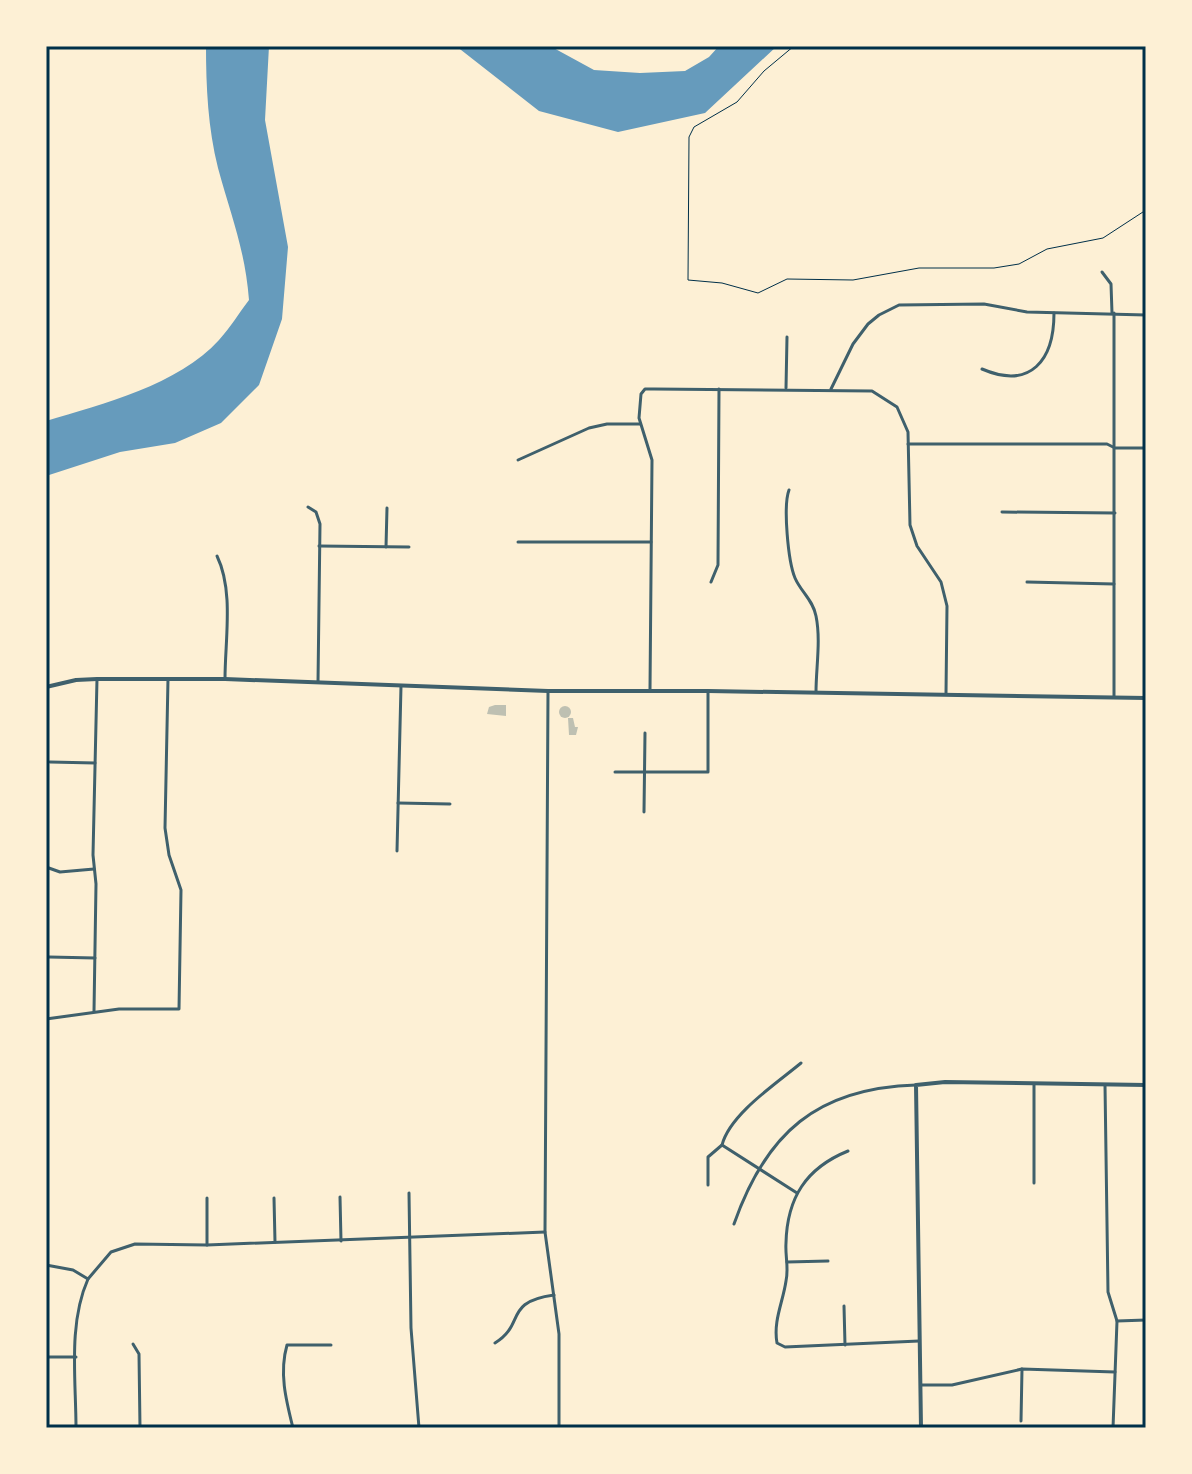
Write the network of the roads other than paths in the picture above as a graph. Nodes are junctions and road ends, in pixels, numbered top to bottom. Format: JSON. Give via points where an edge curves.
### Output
{"nodes":[{"id":1,"x":1102,"y":272,"type":"dead end"},
{"id":2,"x":1054,"y":313,"type":"junction"},
{"id":3,"x":1113,"y":313,"type":"junction"},
{"id":4,"x":1146,"y":315,"type":"edge"},
{"id":5,"x":787,"y":337,"type":"dead end"},
{"id":6,"x":982,"y":369,"type":"dead end"},
{"id":7,"x":786,"y":388,"type":"junction"},
{"id":8,"x":719,"y":389,"type":"junction"},
{"id":9,"x":831,"y":389,"type":"junction"},
{"id":10,"x":640,"y":424,"type":"junction"},
{"id":11,"x":908,"y":444,"type":"junction"},
{"id":12,"x":1115,"y":448,"type":"junction"},
{"id":13,"x":1146,"y":448,"type":"edge"},
{"id":14,"x":518,"y":460,"type":"dead end"},
{"id":15,"x":789,"y":490,"type":"dead end"},
{"id":16,"x":308,"y":507,"type":"dead end"},
{"id":17,"x":387,"y":508,"type":"dead end"},
{"id":18,"x":1002,"y":512,"type":"dead end"},
{"id":19,"x":1115,"y":513,"type":"junction"},
{"id":20,"x":518,"y":542,"type":"dead end"},
{"id":21,"x":651,"y":542,"type":"junction"},
{"id":22,"x":319,"y":546,"type":"junction"},
{"id":23,"x":386,"y":547,"type":"junction"},
{"id":24,"x":409,"y":547,"type":"dead end"},
{"id":25,"x":217,"y":556,"type":"dead end"},
{"id":26,"x":711,"y":582,"type":"dead end"},
{"id":27,"x":1027,"y":582,"type":"dead end"},
{"id":28,"x":1114,"y":584,"type":"junction"},
{"id":29,"x":97,"y":679,"type":"junction"},
{"id":30,"x":168,"y":679,"type":"junction"},
{"id":31,"x":225,"y":679,"type":"junction"},
{"id":32,"x":318,"y":682,"type":"junction"},
{"id":33,"x":401,"y":686,"type":"junction"},
{"id":34,"x":46,"y":687,"type":"edge"},
{"id":35,"x":548,"y":691,"type":"junction"},
{"id":36,"x":650,"y":691,"type":"junction"},
{"id":37,"x":708,"y":691,"type":"junction"},
{"id":38,"x":816,"y":692,"type":"junction"},
{"id":39,"x":946,"y":693,"type":"junction"},
{"id":40,"x":1114,"y":697,"type":"junction"},
{"id":41,"x":1146,"y":698,"type":"edge"},
{"id":42,"x":645,"y":733,"type":"dead end"},
{"id":43,"x":50,"y":762,"type":"dead end"},
{"id":44,"x":95,"y":763,"type":"junction"},
{"id":45,"x":615,"y":772,"type":"dead end"},
{"id":46,"x":644,"y":772,"type":"junction"},
{"id":47,"x":398,"y":803,"type":"junction"},
{"id":48,"x":450,"y":804,"type":"dead end"},
{"id":49,"x":644,"y":812,"type":"dead end"},
{"id":50,"x":397,"y":851,"type":"dead end"},
{"id":51,"x":46,"y":867,"type":"edge"},
{"id":52,"x":94,"y":869,"type":"junction"},
{"id":53,"x":49,"y":957,"type":"dead end"},
{"id":54,"x":95,"y":958,"type":"junction"},
{"id":55,"x":94,"y":1012,"type":"junction"},
{"id":56,"x":46,"y":1019,"type":"edge"},
{"id":57,"x":801,"y":1063,"type":"dead end"},
{"id":58,"x":1034,"y":1084,"type":"junction"},
{"id":59,"x":916,"y":1085,"type":"junction"},
{"id":60,"x":1105,"y":1085,"type":"junction"},
{"id":61,"x":1146,"y":1085,"type":"edge"},
{"id":62,"x":722,"y":1145,"type":"junction"},
{"id":63,"x":848,"y":1151,"type":"dead end"},
{"id":64,"x":758,"y":1170,"type":"junction"},
{"id":65,"x":1034,"y":1183,"type":"dead end"},
{"id":66,"x":708,"y":1185,"type":"dead end"},
{"id":67,"x":409,"y":1193,"type":"dead end"},
{"id":68,"x":797,"y":1193,"type":"junction"},
{"id":69,"x":340,"y":1197,"type":"dead end"},
{"id":70,"x":207,"y":1198,"type":"dead end"},
{"id":71,"x":274,"y":1198,"type":"dead end"},
{"id":72,"x":734,"y":1224,"type":"dead end"},
{"id":73,"x":545,"y":1232,"type":"junction"},
{"id":74,"x":410,"y":1238,"type":"junction"},
{"id":75,"x":341,"y":1241,"type":"junction"},
{"id":76,"x":275,"y":1242,"type":"junction"},
{"id":77,"x":207,"y":1245,"type":"junction"},
{"id":78,"x":828,"y":1261,"type":"dead end"},
{"id":79,"x":787,"y":1262,"type":"junction"},
{"id":80,"x":46,"y":1265,"type":"edge"},
{"id":81,"x":88,"y":1279,"type":"junction"},
{"id":82,"x":554,"y":1295,"type":"junction"},
{"id":83,"x":844,"y":1306,"type":"dead end"},
{"id":84,"x":1146,"y":1320,"type":"edge"},
{"id":85,"x":1117,"y":1321,"type":"junction"},
{"id":86,"x":920,"y":1341,"type":"junction"},
{"id":87,"x":495,"y":1343,"type":"dead end"},
{"id":88,"x":133,"y":1344,"type":"dead end"},
{"id":89,"x":331,"y":1345,"type":"dead end"},
{"id":90,"x":845,"y":1345,"type":"junction"},
{"id":91,"x":46,"y":1357,"type":"edge"},
{"id":92,"x":76,"y":1357,"type":"junction"},
{"id":93,"x":1022,"y":1369,"type":"junction"},
{"id":94,"x":1115,"y":1372,"type":"junction"},
{"id":95,"x":921,"y":1385,"type":"junction"},
{"id":96,"x":1021,"y":1421,"type":"dead end"},
{"id":97,"x":76,"y":1428,"type":"edge"},
{"id":98,"x":140,"y":1428,"type":"edge"},
{"id":99,"x":293,"y":1428,"type":"edge"},
{"id":100,"x":419,"y":1428,"type":"edge"},
{"id":101,"x":559,"y":1428,"type":"edge"},
{"id":102,"x":921,"y":1428,"type":"edge"},
{"id":103,"x":1113,"y":1428,"type":"edge"}],
"edges":[{"from":1,"to":3,"type":"street","via":[[1111,284]]},
{"from":2,"to":3,"type":"street"},
{"from":2,"to":6,"type":"street","via":[[1049,350],[1035,367],[1014,377]]},
{"from":2,"to":9,"type":"street","via":[[984,304],[899,305],[868,324]]},
{"from":3,"to":4,"type":"street"},
{"from":3,"to":12,"type":"street"},
{"from":5,"to":7,"type":"street"},
{"from":7,"to":8,"type":"street"},
{"from":7,"to":9,"type":"street"},
{"from":8,"to":10,"type":"street","via":[[645,389]]},
{"from":8,"to":26,"type":"street","via":[[718,565]]},
{"from":9,"to":11,"type":"street","via":[[872,391],[897,407]]},
{"from":10,"to":14,"type":"street","via":[[589,428]]},
{"from":10,"to":21,"type":"street","via":[[652,460]]},
{"from":11,"to":12,"type":"street"},
{"from":11,"to":39,"type":"street","via":[[910,525],[941,582],[947,606]]},
{"from":12,"to":13,"type":"street"},
{"from":12,"to":19,"type":"street"},
{"from":15,"to":38,"type":"street","via":[[794,576],[817,621]]},
{"from":16,"to":22,"type":"street","via":[[320,524]]},
{"from":17,"to":23,"type":"street"},
{"from":18,"to":19,"type":"street"},
{"from":19,"to":28,"type":"street"},
{"from":20,"to":21,"type":"street"},
{"from":21,"to":36,"type":"street"},
{"from":22,"to":23,"type":"street"},
{"from":22,"to":32,"type":"street"},
{"from":23,"to":24,"type":"street"},
{"from":25,"to":31,"type":"street","via":[[226,585]]},
{"from":27,"to":28,"type":"street"},
{"from":28,"to":40,"type":"street"},
{"from":29,"to":30,"type":"street"},
{"from":29,"to":34,"type":"street"},
{"from":29,"to":44,"type":"street"},
{"from":30,"to":31,"type":"street"},
{"from":30,"to":55,"type":"street","via":[[165,828],[181,890],[179,1009]]},
{"from":31,"to":32,"type":"street"},
{"from":32,"to":33,"type":"street"},
{"from":33,"to":35,"type":"street"},
{"from":33,"to":47,"type":"street"},
{"from":35,"to":36,"type":"street"},
{"from":35,"to":73,"type":"street"},
{"from":36,"to":37,"type":"street"},
{"from":37,"to":38,"type":"street"},
{"from":37,"to":46,"type":"street","via":[[708,772]]},
{"from":38,"to":39,"type":"street"},
{"from":39,"to":40,"type":"street"},
{"from":40,"to":41,"type":"street"},
{"from":42,"to":46,"type":"street"},
{"from":43,"to":44,"type":"street"},
{"from":44,"to":52,"type":"street"},
{"from":45,"to":46,"type":"street"},
{"from":46,"to":49,"type":"street"},
{"from":47,"to":48,"type":"street"},
{"from":47,"to":50,"type":"street"},
{"from":51,"to":52,"type":"street","via":[[60,872]]},
{"from":52,"to":54,"type":"street"},
{"from":53,"to":54,"type":"street"},
{"from":54,"to":55,"type":"street"},
{"from":55,"to":56,"type":"street"},
{"from":57,"to":62,"type":"street","via":[[741,1114]]},
{"from":58,"to":59,"type":"street"},
{"from":58,"to":60,"type":"street"},
{"from":58,"to":65,"type":"street"},
{"from":59,"to":64,"type":"street","via":[[867,1090],[835,1100],[778,1141]]},
{"from":59,"to":86,"type":"street"},
{"from":60,"to":61,"type":"street"},
{"from":60,"to":85,"type":"street","via":[[1108,1292]]},
{"from":62,"to":64,"type":"street"},
{"from":62,"to":66,"type":"street","via":[[708,1157]]},
{"from":63,"to":68,"type":"street","via":[[826,1160]]},
{"from":64,"to":68,"type":"street"},
{"from":64,"to":72,"type":"street"},
{"from":67,"to":74,"type":"street"},
{"from":68,"to":79,"type":"street","via":[[787,1221]]},
{"from":69,"to":75,"type":"street"},
{"from":70,"to":77,"type":"street"},
{"from":71,"to":76,"type":"street"},
{"from":73,"to":74,"type":"street"},
{"from":73,"to":82,"type":"street"},
{"from":74,"to":75,"type":"street"},
{"from":74,"to":100,"type":"street"},
{"from":75,"to":76,"type":"street"},
{"from":76,"to":77,"type":"street"},
{"from":77,"to":81,"type":"street","via":[[120,1247]]},
{"from":78,"to":79,"type":"street"},
{"from":79,"to":90,"type":"street","via":[[777,1343]]},
{"from":80,"to":81,"type":"street"},
{"from":81,"to":92,"type":"street","via":[[76,1322]]},
{"from":82,"to":87,"type":"street","via":[[527,1302]]},
{"from":82,"to":101,"type":"street"},
{"from":83,"to":90,"type":"street"},
{"from":84,"to":85,"type":"street"},
{"from":85,"to":94,"type":"street"},
{"from":86,"to":90,"type":"street"},
{"from":86,"to":95,"type":"street"},
{"from":88,"to":98,"type":"street","via":[[139,1354]]},
{"from":89,"to":99,"type":"street","via":[[287,1345],[285,1396]]},
{"from":91,"to":92,"type":"street"},
{"from":92,"to":97,"type":"street"},
{"from":93,"to":94,"type":"street"},
{"from":93,"to":95,"type":"street","via":[[952,1385]]},
{"from":93,"to":96,"type":"street"},
{"from":94,"to":103,"type":"street"},
{"from":95,"to":102,"type":"street"}]}
